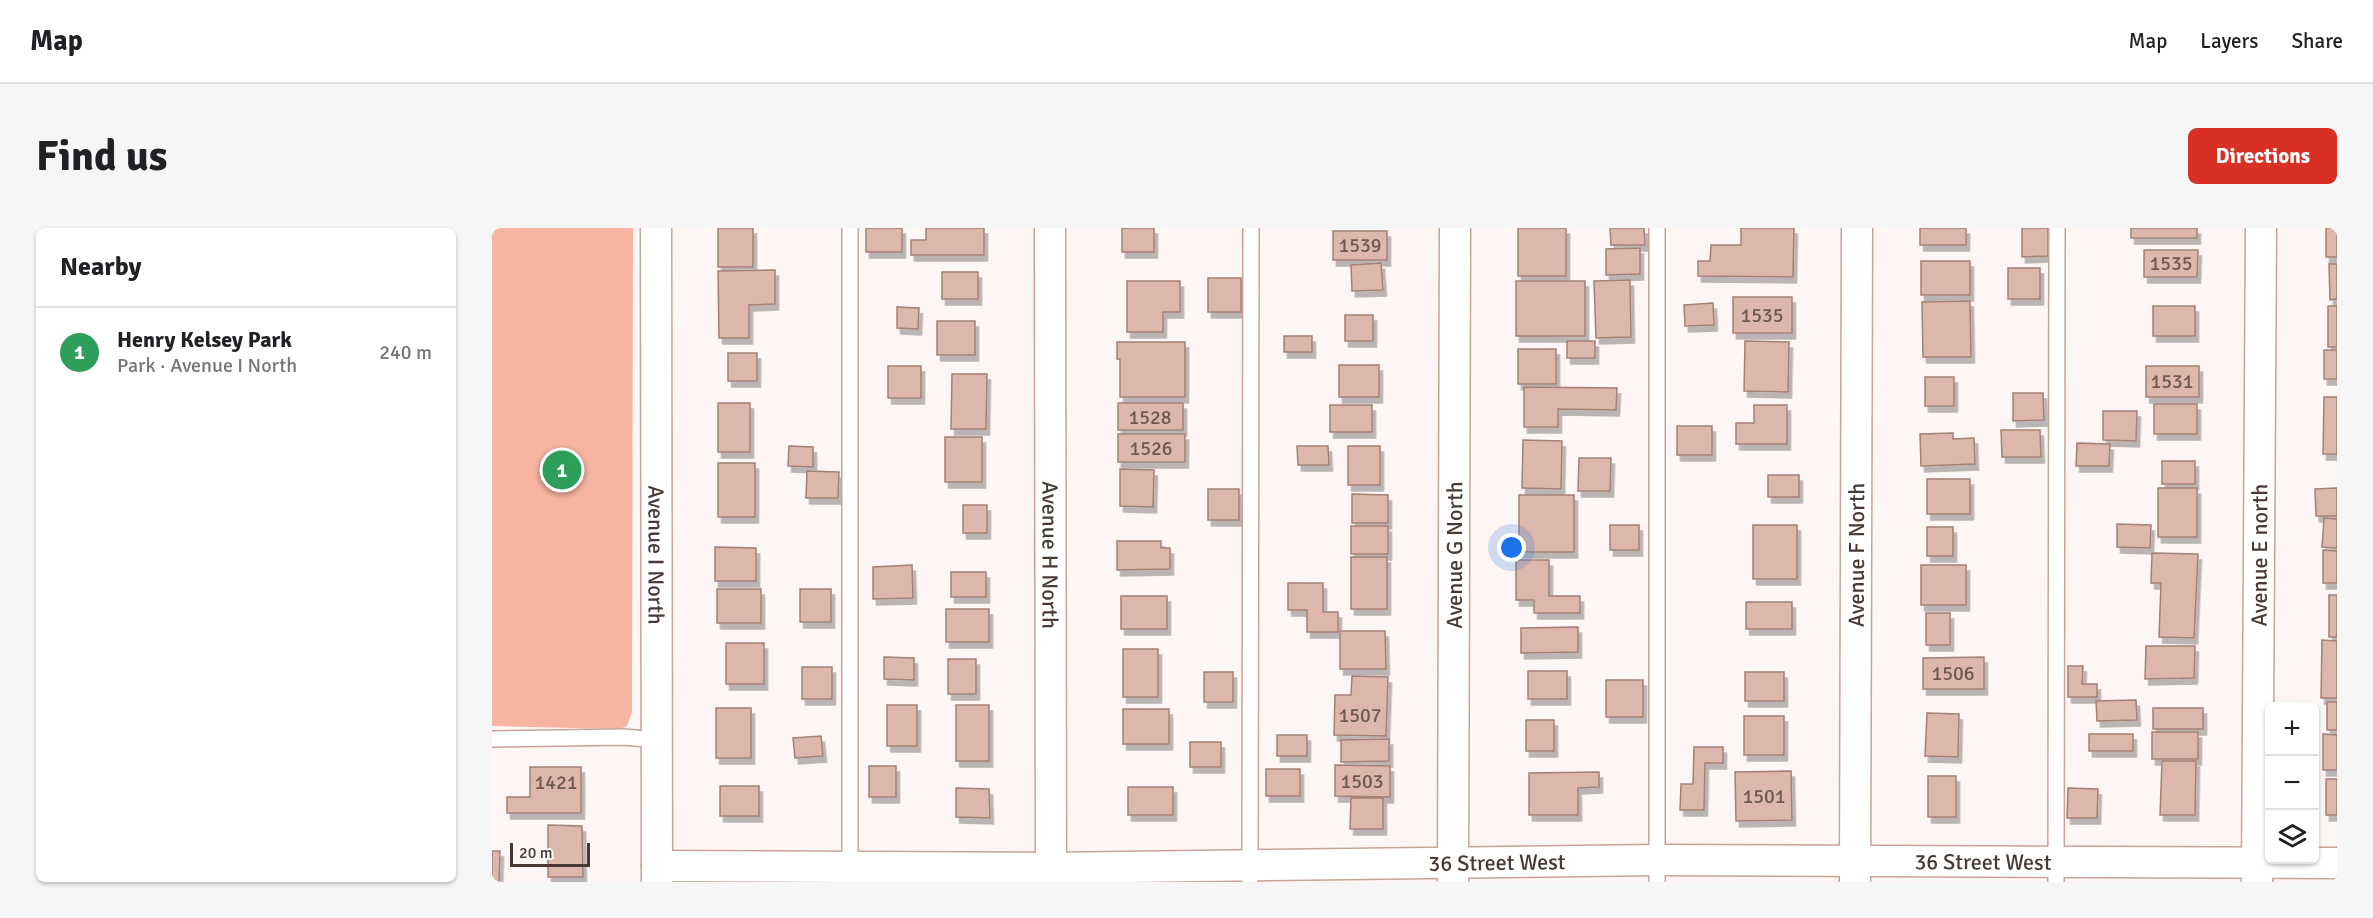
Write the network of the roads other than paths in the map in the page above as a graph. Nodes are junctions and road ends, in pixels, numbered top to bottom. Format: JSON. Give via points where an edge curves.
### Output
{"nodes":[{"id":1,"x":656,"y":228,"type":"edge"},
{"id":2,"x":850,"y":228,"type":"edge"},
{"id":3,"x":1050,"y":228,"type":"edge"},
{"id":4,"x":1251,"y":228,"type":"edge"},
{"id":5,"x":1455,"y":228,"type":"edge"},
{"id":6,"x":1657,"y":228,"type":"edge"},
{"id":7,"x":1857,"y":228,"type":"edge"},
{"id":8,"x":2057,"y":228,"type":"edge"},
{"id":9,"x":2261,"y":228,"type":"edge"},
{"id":10,"x":492,"y":739,"type":"edge"},
{"id":11,"x":657,"y":740,"type":"junction"},
{"id":12,"x":2337,"y":863,"type":"edge"},
{"id":13,"x":1657,"y":871,"type":"edge"},
{"id":14,"x":1453,"y":872,"type":"edge"},
{"id":15,"x":1855,"y":872,"type":"edge"},
{"id":16,"x":2056,"y":872,"type":"edge"},
{"id":17,"x":1250,"y":873,"type":"edge"},
{"id":18,"x":2257,"y":873,"type":"edge"},
{"id":19,"x":657,"y":874,"type":"edge"},
{"id":20,"x":850,"y":874,"type":"edge"},
{"id":21,"x":1051,"y":875,"type":"edge"}],
"edges":[{"from":1,"to":11,"type":"street","name":"Avenue I North"},
{"from":2,"to":20,"type":"lane"},
{"from":3,"to":21,"type":"street","name":"Avenue H North"},
{"from":4,"to":17,"type":"lane"},
{"from":5,"to":14,"type":"street","name":"Avenue G North"},
{"from":6,"to":13,"type":"lane"},
{"from":7,"to":15,"type":"street","name":"Avenue F North"},
{"from":8,"to":16,"type":"lane"},
{"from":9,"to":18,"type":"street","name":"Avenue E north"},
{"from":10,"to":11,"type":"lane"},
{"from":11,"to":19,"type":"street","name":"Avenue I North"},
{"from":12,"to":18,"type":"street","name":"36 Street West"},
{"from":13,"to":14,"type":"street","name":"36 Street West"},
{"from":13,"to":15,"type":"street","name":"36 Street West"},
{"from":14,"to":17,"type":"street","name":"36 Street West"},
{"from":15,"to":16,"type":"street","name":"36 Street West"},
{"from":16,"to":18,"type":"street","name":"36 Street West"},
{"from":17,"to":21,"type":"street","name":"36 Street West"},
{"from":19,"to":20,"type":"street","name":"36 Street West"},
{"from":20,"to":21,"type":"street","name":"36 Street West"}]}
